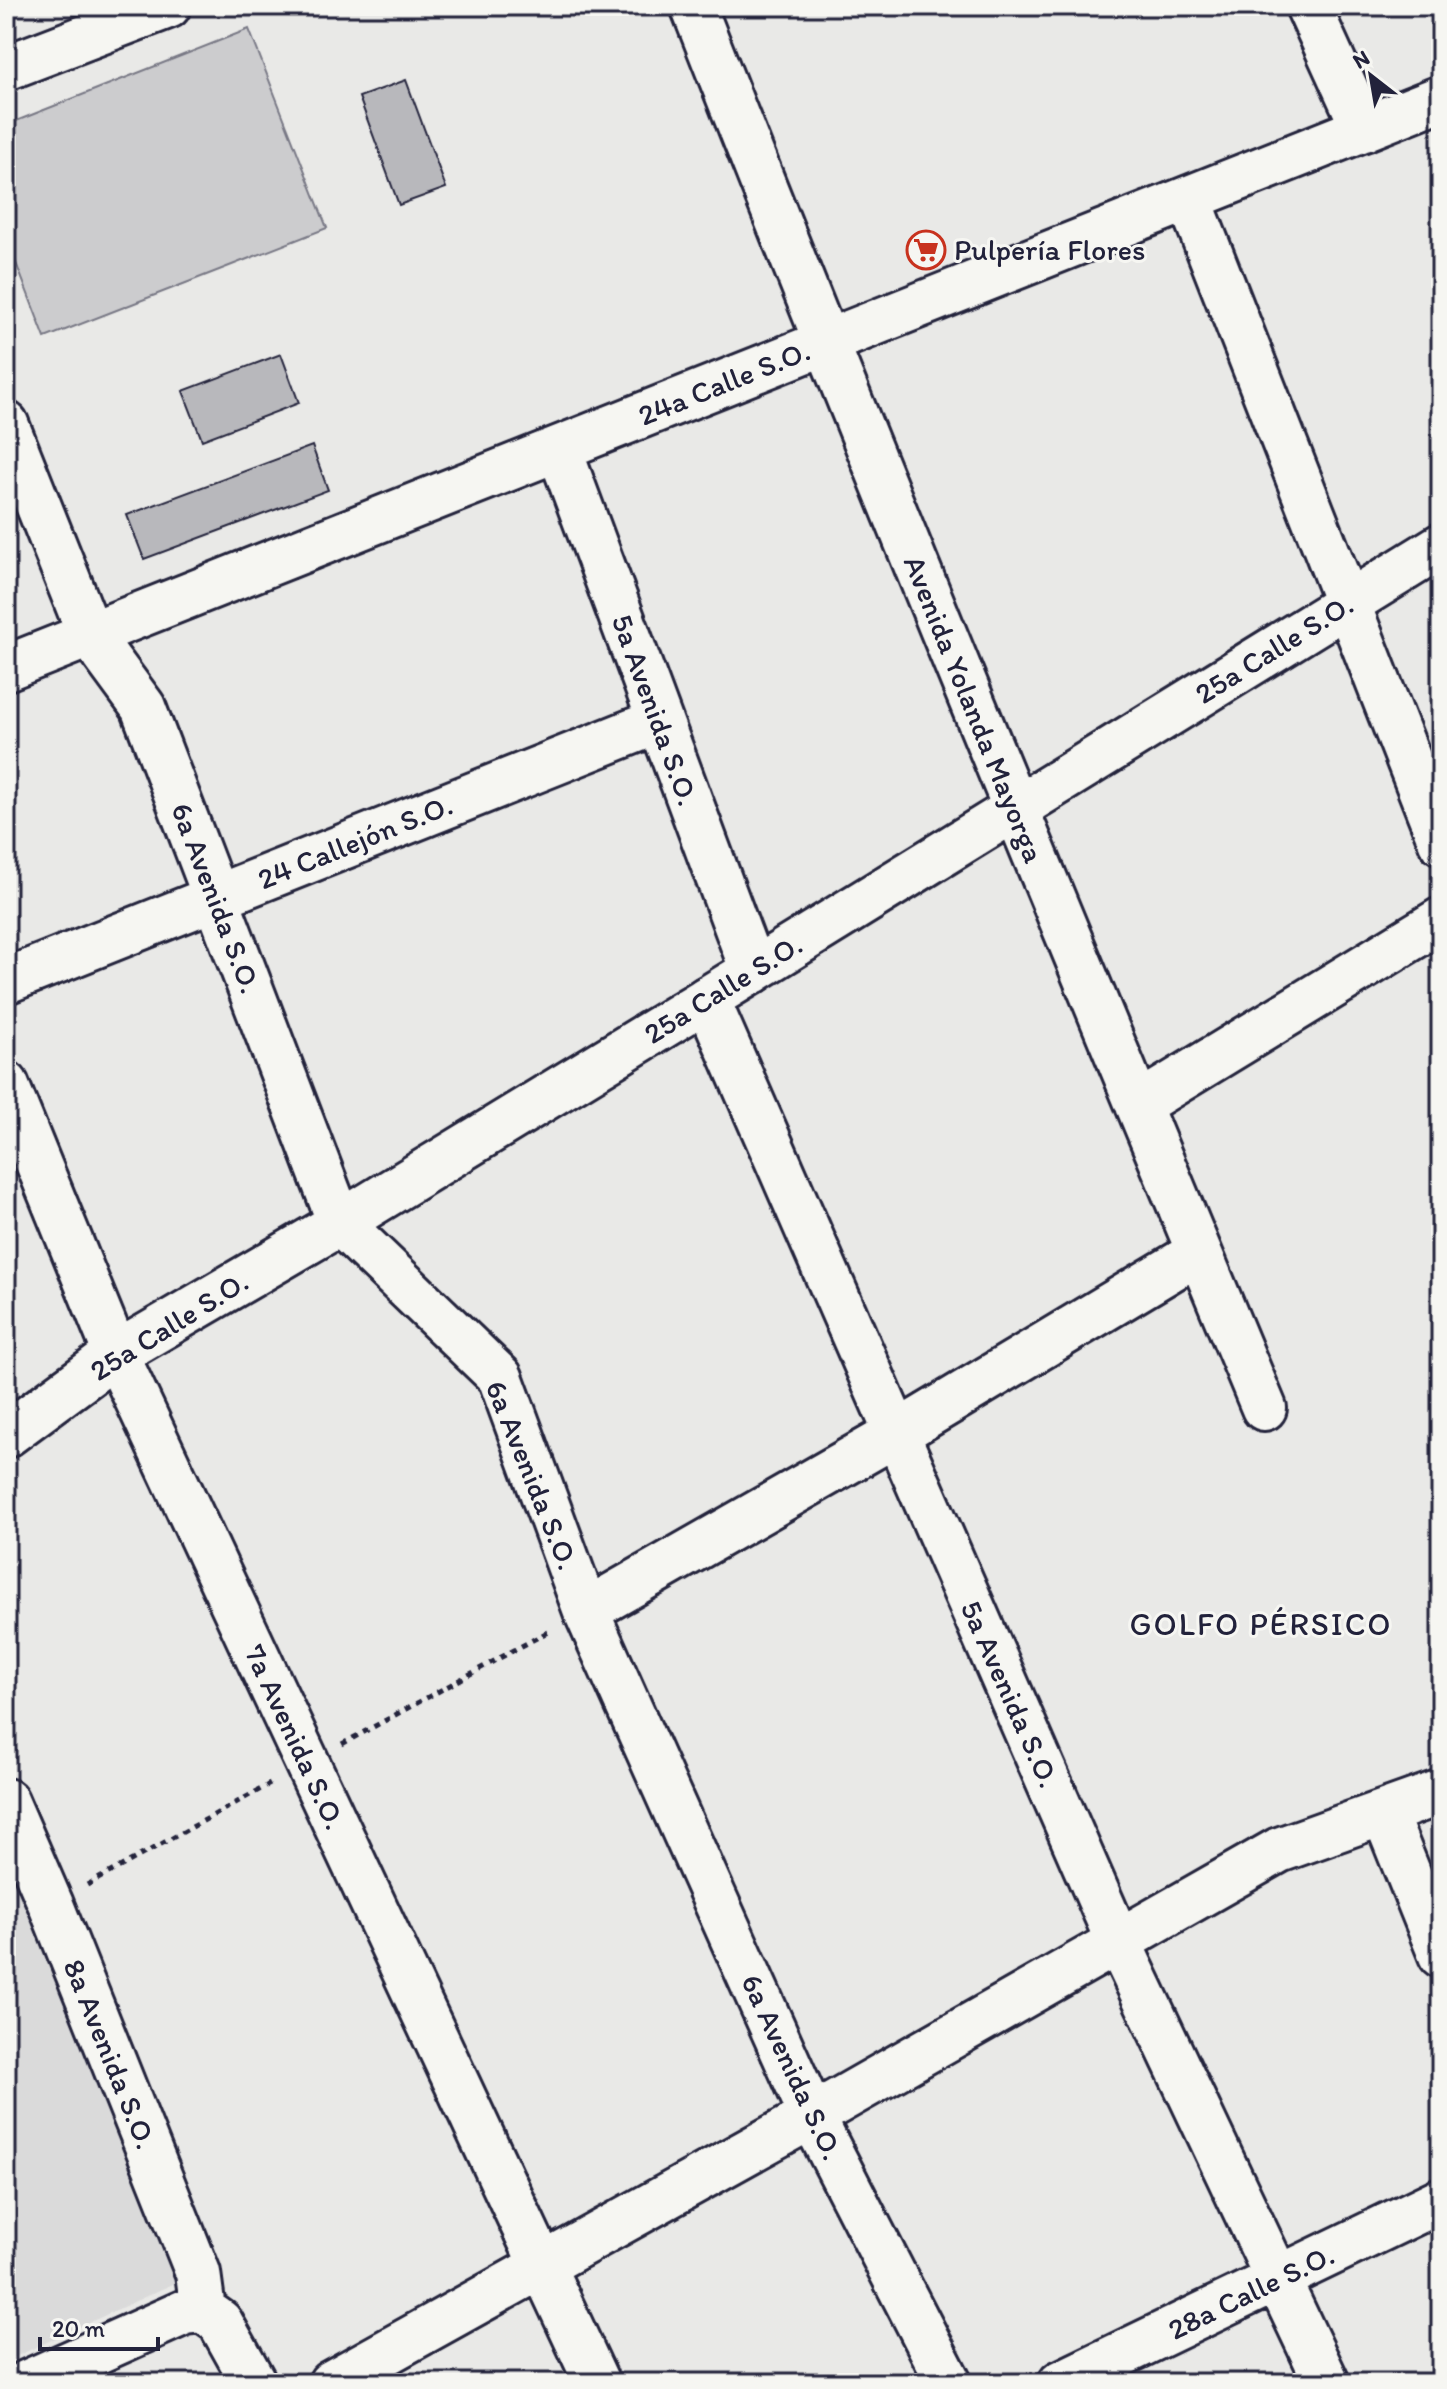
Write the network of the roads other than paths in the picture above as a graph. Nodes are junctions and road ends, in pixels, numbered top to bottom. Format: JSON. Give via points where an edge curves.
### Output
{"nodes":[{"id":1,"x":168,"y":6,"type":"edge"},
{"id":2,"x":693,"y":6,"type":"edge"},
{"id":3,"x":1308,"y":6,"type":"edge"},
{"id":4,"x":6,"y":68,"type":"edge"},
{"id":5,"x":1441,"y":98,"type":"edge"},
{"id":6,"x":1364,"y":129,"type":"junction"},
{"id":7,"x":1189,"y":199,"type":"junction"},
{"id":8,"x":825,"y":343,"type":"junction"},
{"id":9,"x":6,"y":424,"type":"edge"},
{"id":10,"x":559,"y":449,"type":"junction"},
{"id":11,"x":1441,"y":546,"type":"edge"},
{"id":12,"x":1348,"y":603,"type":"junction"},
{"id":13,"x":90,"y":635,"type":"junction"},
{"id":14,"x":6,"y":668,"type":"edge"},
{"id":15,"x":659,"y":721,"type":"junction"},
{"id":16,"x":1014,"y":809,"type":"junction"},
{"id":17,"x":1441,"y":842,"type":"edge"},
{"id":18,"x":216,"y":897,"type":"junction"},
{"id":19,"x":1441,"y":920,"type":"edge"},
{"id":20,"x":753,"y":971,"type":"junction"},
{"id":21,"x":6,"y":981,"type":"edge"},
{"id":22,"x":707,"y":999,"type":"junction"},
{"id":23,"x":6,"y":1084,"type":"edge"},
{"id":24,"x":1138,"y":1105,"type":"junction"},
{"id":25,"x":340,"y":1223,"type":"junction"},
{"id":26,"x":1199,"y":1252,"type":"junction"},
{"id":27,"x":116,"y":1354,"type":"junction"},
{"id":28,"x":1264,"y":1408,"type":"dead end"},
{"id":29,"x":896,"y":1434,"type":"junction"},
{"id":30,"x":6,"y":1435,"type":"edge"},
{"id":31,"x":586,"y":1611,"type":"junction"},
{"id":32,"x":1441,"y":1792,"type":"edge"},
{"id":33,"x":6,"y":1801,"type":"edge"},
{"id":34,"x":1384,"y":1813,"type":"junction"},
{"id":35,"x":1118,"y":1941,"type":"junction"},
{"id":36,"x":1441,"y":1955,"type":"edge"},
{"id":37,"x":812,"y":2116,"type":"junction"},
{"id":38,"x":1441,"y":2200,"type":"edge"},
{"id":39,"x":542,"y":2265,"type":"junction"},
{"id":40,"x":1278,"y":2279,"type":"junction"},
{"id":41,"x":203,"y":2310,"type":"junction"},
{"id":42,"x":72,"y":2374,"type":"edge"},
{"id":43,"x":26,"y":2383,"type":"edge"},
{"id":44,"x":254,"y":2383,"type":"edge"},
{"id":45,"x":331,"y":2383,"type":"edge"},
{"id":46,"x":597,"y":2383,"type":"edge"},
{"id":47,"x":949,"y":2383,"type":"edge"},
{"id":48,"x":1061,"y":2383,"type":"edge"},
{"id":49,"x":1327,"y":2383,"type":"edge"}],
"edges":[{"from":1,"to":4,"type":"street"},
{"from":2,"to":8,"type":"street","name":"Avenida Yolanda Mayorga"},
{"from":3,"to":6,"type":"street"},
{"from":5,"to":6,"type":"street","name":"24a Calle S.O."},
{"from":6,"to":7,"type":"street","name":"24a Calle S.O."},
{"from":7,"to":8,"type":"street","name":"24a Calle S.O."},
{"from":7,"to":12,"type":"street"},
{"from":8,"to":10,"type":"street","name":"24a Calle S.O."},
{"from":8,"to":16,"type":"street","name":"Avenida Yolanda Mayorga"},
{"from":9,"to":13,"type":"street","name":"6a Avenida S.O."},
{"from":10,"to":13,"type":"street","name":"24a Calle S.O."},
{"from":10,"to":15,"type":"street","name":"5a Avenida S.O."},
{"from":11,"to":12,"type":"street","name":"25a Calle S.O."},
{"from":12,"to":16,"type":"street","name":"25a Calle S.O."},
{"from":12,"to":17,"type":"street"},
{"from":13,"to":14,"type":"street","name":"24a Calle S.O."},
{"from":13,"to":18,"type":"street","name":"6a Avenida S.O.","via":[[143,707]]},
{"from":15,"to":18,"type":"street","name":"24 Callejón S.O."},
{"from":15,"to":20,"type":"street","name":"5a Avenida S.O."},
{"from":16,"to":20,"type":"street","name":"25a Calle S.O."},
{"from":16,"to":24,"type":"street","name":"Avenida Yolanda Mayorga"},
{"from":18,"to":21,"type":"street","name":"24 Callejón S.O."},
{"from":18,"to":25,"type":"street","name":"6a Avenida S.O."},
{"from":19,"to":24,"type":"street"},
{"from":20,"to":22,"type":"street","name":"25a Calle S.O."},
{"from":22,"to":25,"type":"street","name":"25a Calle S.O."},
{"from":22,"to":29,"type":"street","name":"5a Avenida S.O."},
{"from":23,"to":27,"type":"street","name":"7a Avenida S.O."},
{"from":24,"to":26,"type":"street","name":"Avenida Yolanda Mayorga"},
{"from":25,"to":27,"type":"street","name":"25a Calle S.O."},
{"from":25,"to":31,"type":"street","name":"6a Avenida S.O.","via":[[500,1377]]},
{"from":26,"to":28,"type":"street","name":"Avenida Yolanda Mayorga"},
{"from":26,"to":29,"type":"street"},
{"from":27,"to":30,"type":"street","name":"25a Calle S.O."},
{"from":27,"to":39,"type":"street","name":"7a Avenida S.O."},
{"from":29,"to":31,"type":"street"},
{"from":29,"to":35,"type":"street","name":"5a Avenida S.O."},
{"from":31,"to":37,"type":"street","name":"6a Avenida S.O."},
{"from":32,"to":34,"type":"street"},
{"from":33,"to":41,"type":"street","name":"8a Avenida S.O.","via":[[198,2273]]},
{"from":34,"to":35,"type":"street","via":[[1279,1850]]},
{"from":34,"to":36,"type":"street"},
{"from":35,"to":37,"type":"street"},
{"from":35,"to":40,"type":"street","name":"5a Avenida S.O."},
{"from":37,"to":39,"type":"street"},
{"from":37,"to":47,"type":"street","name":"6a Avenida S.O."},
{"from":38,"to":40,"type":"street","name":"28a Calle S.O."},
{"from":39,"to":45,"type":"street"},
{"from":39,"to":46,"type":"street","name":"7a Avenida S.O."},
{"from":40,"to":48,"type":"street","name":"28a Calle S.O."},
{"from":40,"to":49,"type":"street","name":"5a Avenida S.O."},
{"from":41,"to":42,"type":"street","via":[[185,2312]]},
{"from":41,"to":44,"type":"street","via":[[220,2322]]},
{"from":42,"to":43,"type":"street"}]}
